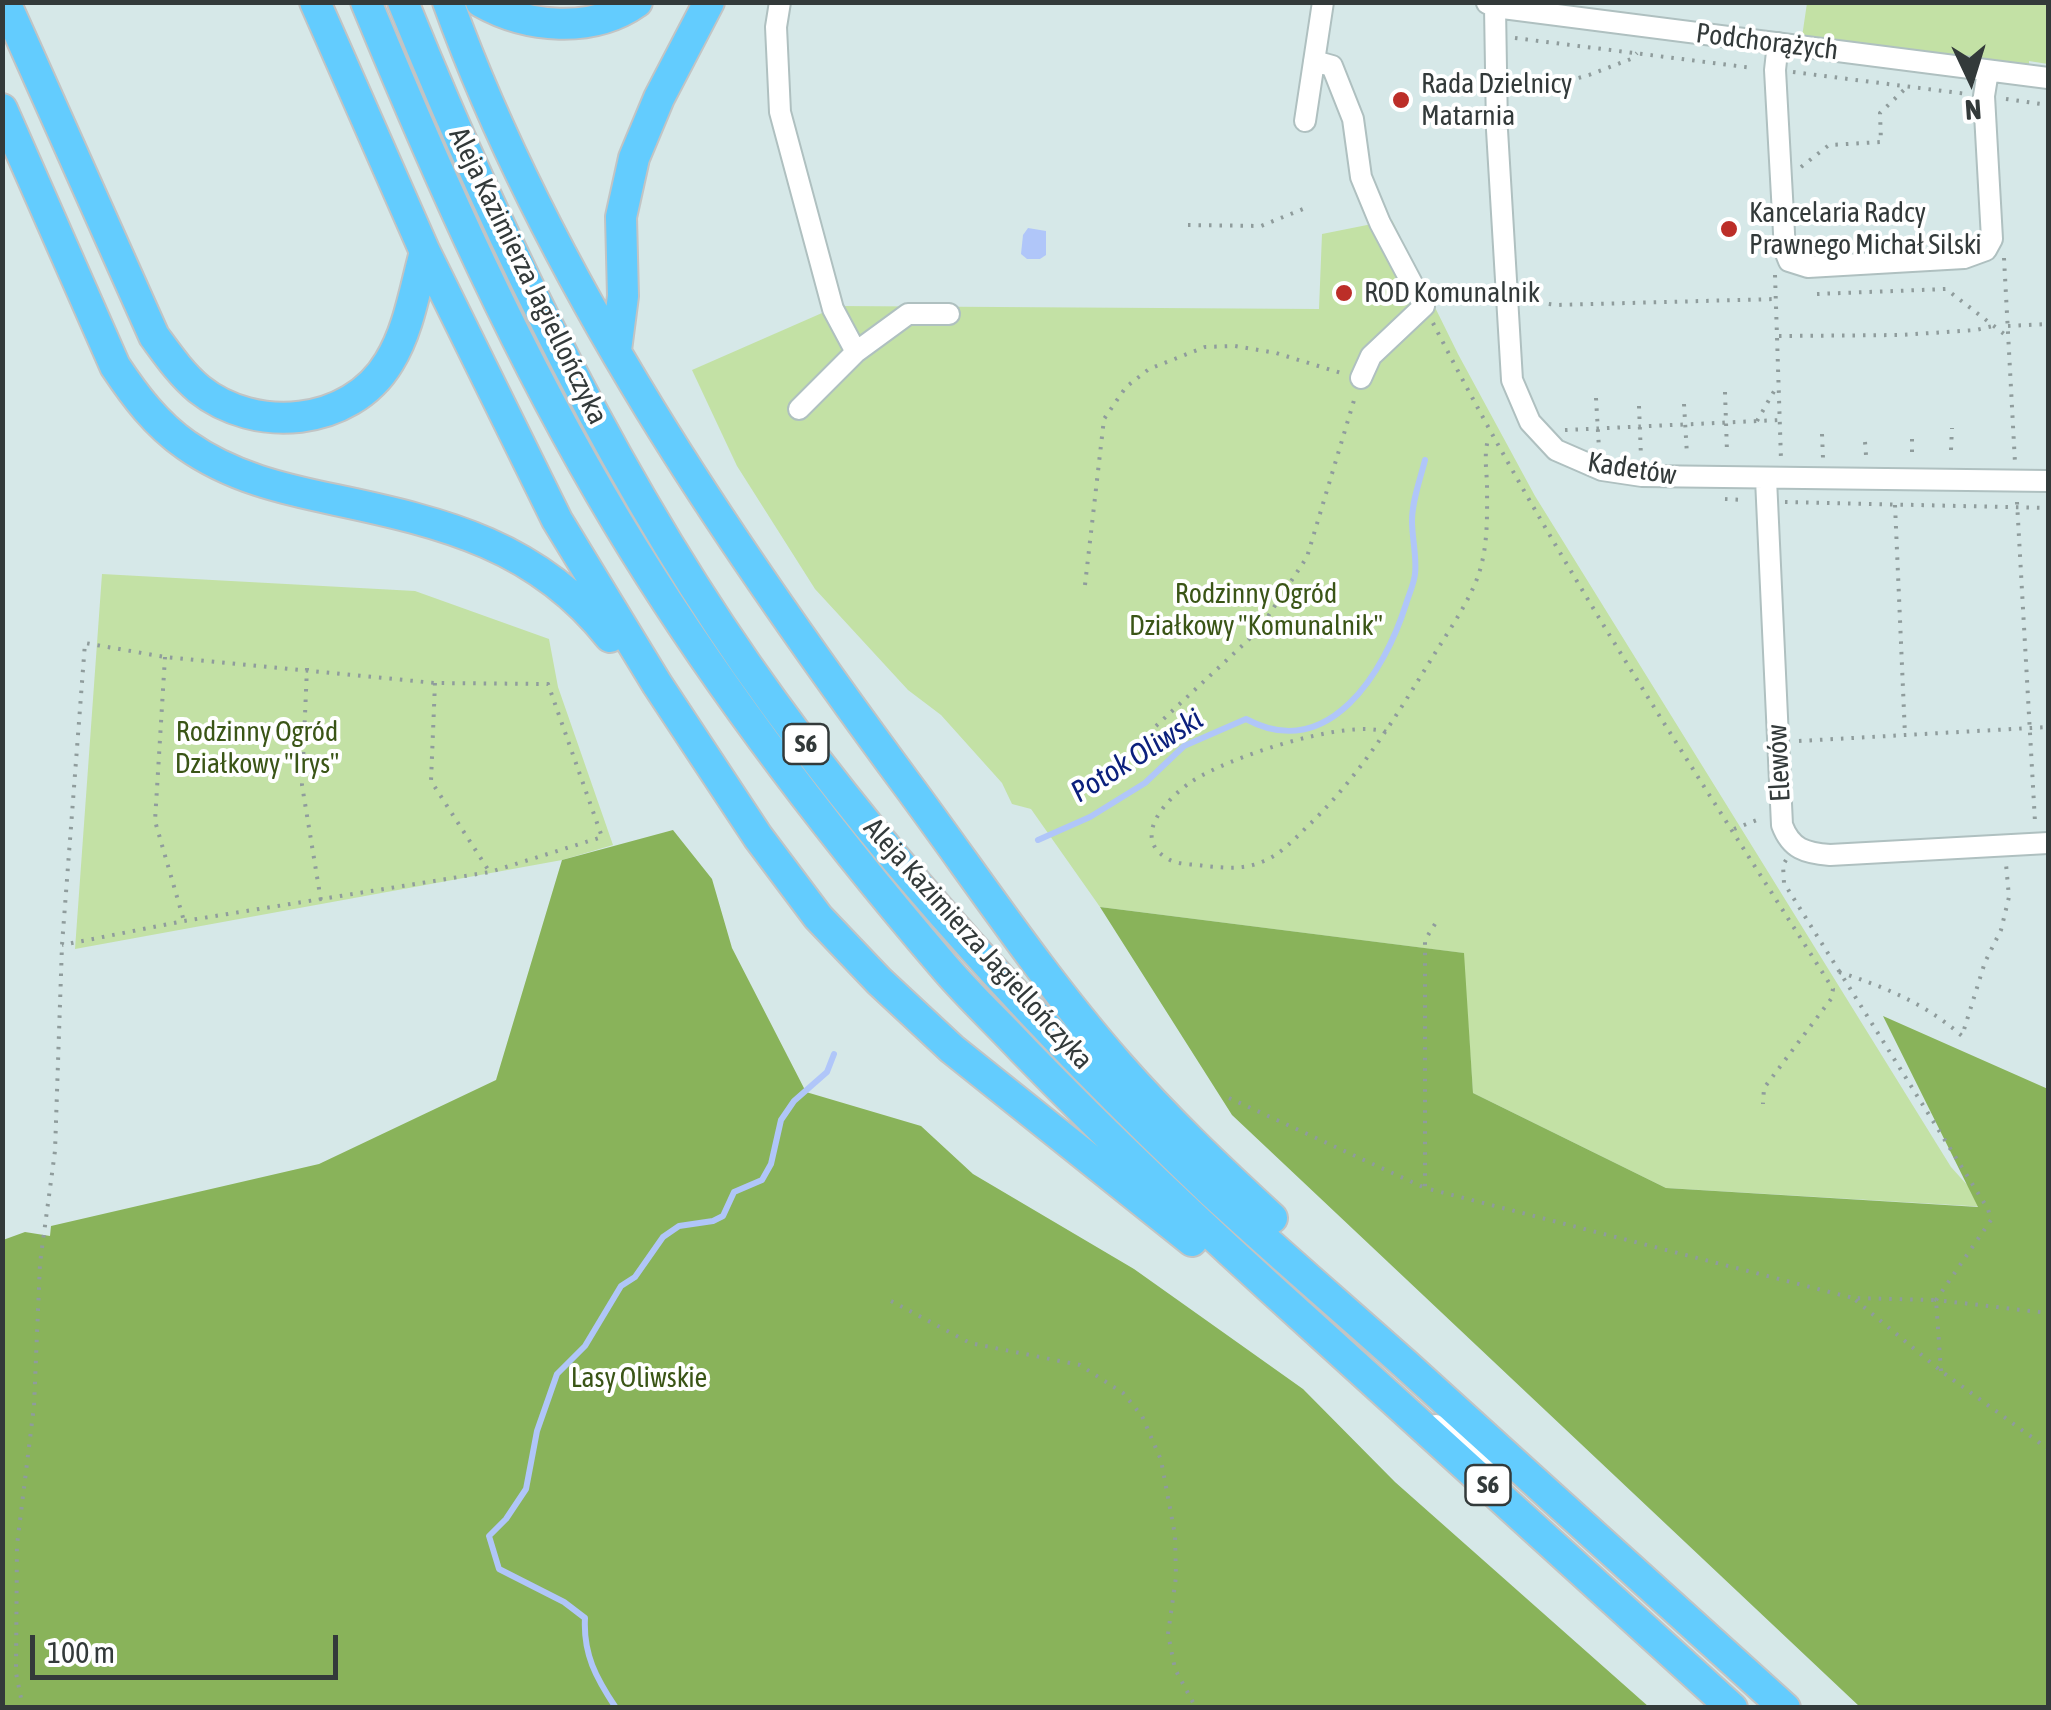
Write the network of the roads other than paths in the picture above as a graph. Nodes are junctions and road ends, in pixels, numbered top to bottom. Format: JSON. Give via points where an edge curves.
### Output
{"nodes":[{"id":1,"x":6,"y":2,"type":"edge"},
{"id":2,"x":315,"y":2,"type":"edge"},
{"id":3,"x":366,"y":2,"type":"edge"},
{"id":4,"x":403,"y":2,"type":"edge"},
{"id":5,"x":448,"y":2,"type":"edge"},
{"id":6,"x":481,"y":2,"type":"edge"},
{"id":7,"x":636,"y":2,"type":"edge"},
{"id":8,"x":709,"y":2,"type":"edge"},
{"id":9,"x":780,"y":2,"type":"edge"},
{"id":10,"x":1323,"y":2,"type":"edge"},
{"id":11,"x":1490,"y":5,"type":"edge"},
{"id":12,"x":1778,"y":43,"type":"junction"},
{"id":13,"x":1314,"y":62,"type":"junction"},
{"id":14,"x":1988,"y":71,"type":"junction"},
{"id":15,"x":2048,"y":78,"type":"edge"},
{"id":16,"x":2,"y":108,"type":"edge"},
{"id":17,"x":1304,"y":121,"type":"dead end"},
{"id":18,"x":424,"y":252,"type":"junction"},
{"id":19,"x":949,"y":314,"type":"dead end"},
{"id":20,"x":616,"y":350,"type":"junction"},
{"id":21,"x":856,"y":352,"type":"junction"},
{"id":22,"x":1361,"y":378,"type":"road end"},
{"id":23,"x":799,"y":408,"type":"dead end"},
{"id":24,"x":1766,"y":480,"type":"junction"},
{"id":25,"x":2048,"y":481,"type":"edge"},
{"id":26,"x":657,"y":684,"type":"junction"},
{"id":27,"x":2042,"y":843,"type":"edge"},
{"id":28,"x":1243,"y":1264,"type":"junction"},
{"id":29,"x":1392,"y":1352,"type":"junction"},
{"id":30,"x":1415,"y":1373,"type":"junction"},
{"id":31,"x":1392,"y":1398,"type":"junction"},
{"id":32,"x":1468,"y":1445,"type":"junction"},
{"id":33,"x":1544,"y":1492,"type":"junction"},
{"id":34,"x":1521,"y":1515,"type":"junction"},
{"id":35,"x":1732,"y":1708,"type":"edge"},
{"id":36,"x":1785,"y":1708,"type":"edge"}],
"edges":[{"from":1,"to":18,"type":"highway","via":[[154,336],[200,390],[251,415],[312,416],[337,408],[388,364]]},
{"from":2,"to":18,"type":"highway"},
{"from":3,"to":28,"type":"highway","name":"Aleja Kazimierza Jagiellończyka","number":"S6","via":[[427,150],[526,356],[616,520],[736,704],[950,974]]},
{"from":4,"to":29,"type":"highway","name":"Aleja Kazimierza Jagiellończyka","number":"S6","via":[[456,135],[586,396],[692,584],[774,703],[920,887],[992,966],[1212,1192]]},
{"from":5,"to":20,"type":"highway","via":[[524,181]]},
{"from":6,"to":7,"type":"highway","via":[[532,21],[574,24]]},
{"from":8,"to":20,"type":"highway","via":[[634,158],[621,217]]},
{"from":9,"to":21,"type":"street","via":[[780,112],[833,309]]},
{"from":10,"to":13,"type":"street"},
{"from":11,"to":12,"type":"street","name":"Podchorążych"},
{"from":11,"to":24,"type":"street","name":"Kadetów","via":[[1508,357],[1530,422],[1556,450],[1602,470]]},
{"from":12,"to":14,"type":"street","name":"Podchorążych"},
{"from":12,"to":14,"type":"street","via":[[1785,251],[1797,265],[1976,256],[1986,250],[1992,239]]},
{"from":13,"to":17,"type":"street"},
{"from":13,"to":22,"type":"street","via":[[1332,66],[1353,119],[1360,177],[1424,306],[1371,356]]},
{"from":14,"to":15,"type":"street","name":"Podchorążych"},
{"from":16,"to":26,"type":"highway","via":[[108,351],[159,423],[244,476],[418,517],[512,553],[564,587],[644,679]]},
{"from":18,"to":26,"type":"highway","via":[[556,520]]},
{"from":19,"to":21,"type":"street","via":[[908,314]]},
{"from":20,"to":29,"type":"highway","via":[[833,685],[1059,990],[1117,1064],[1202,1153],[1380,1319]]},
{"from":21,"to":23,"type":"street"},
{"from":24,"to":25,"type":"street","name":"Kadetów"},
{"from":24,"to":27,"type":"street","name":"Elewów","via":[[1788,840],[1809,854],[1830,856]]},
{"from":26,"to":28,"type":"highway","via":[[768,850],[879,982],[952,1050],[1218,1261]]},
{"from":28,"to":31,"type":"highway","name":"Aleja Kazimierza Jagiellończyka","number":"S6"},
{"from":29,"to":30,"type":"highway","name":"Aleja Kazimierza Jagiellończyka","number":"S6"},
{"from":30,"to":32,"type":"street"},
{"from":30,"to":33,"type":"highway","name":"Aleja Kazimierza Jagiellończyka","number":"S6"},
{"from":31,"to":32,"type":"street"},
{"from":31,"to":34,"type":"highway","name":"Aleja Kazimierza Jagiellończyka","number":"S6"},
{"from":32,"to":33,"type":"street"},
{"from":32,"to":34,"type":"street"},
{"from":33,"to":36,"type":"highway","name":"Aleja Kazimierza Jagiellończyka","number":"S6"},
{"from":34,"to":35,"type":"highway","name":"Aleja Kazimierza Jagiellończyka","number":"S6"}]}
